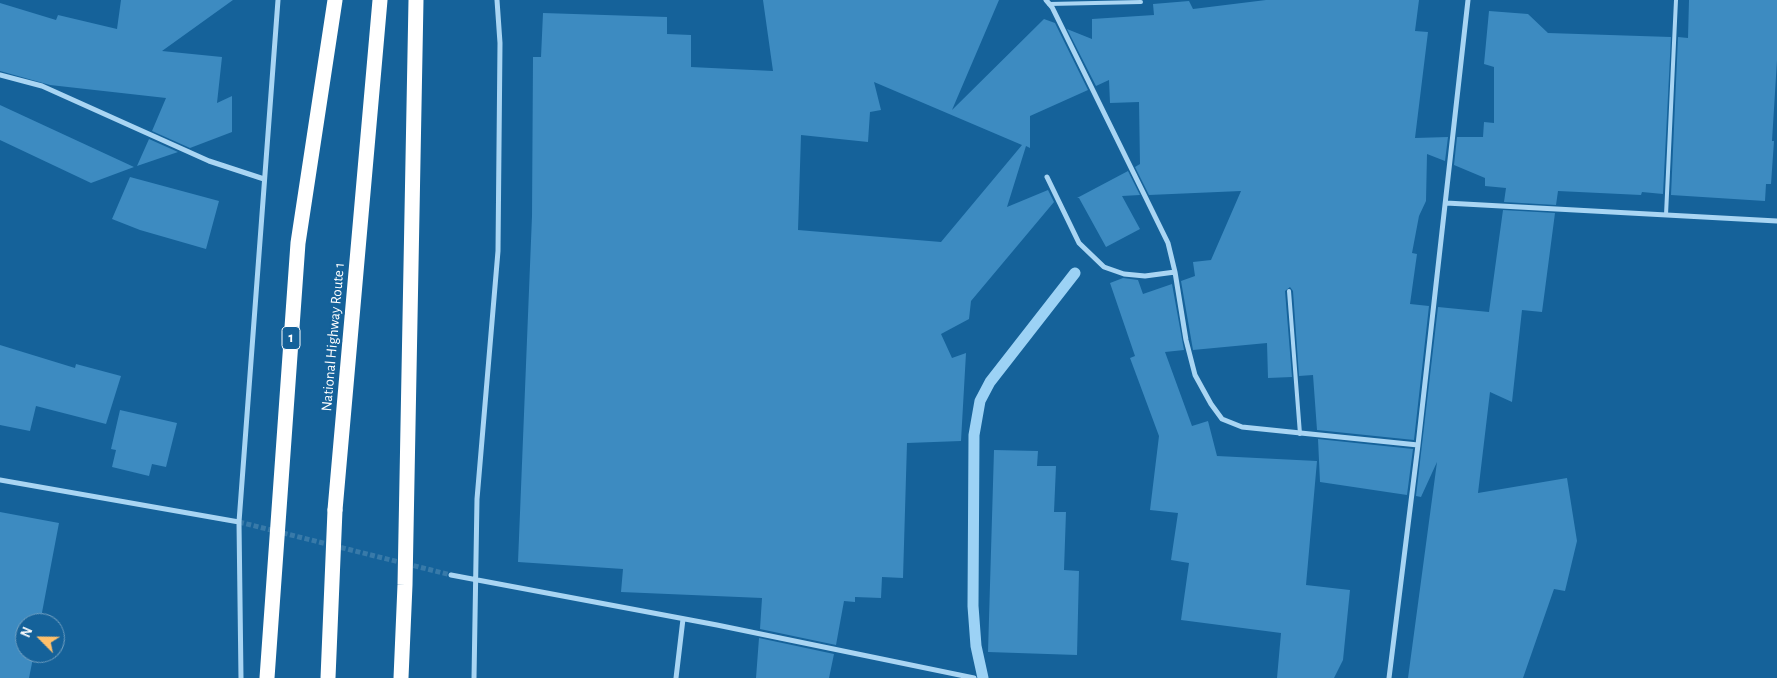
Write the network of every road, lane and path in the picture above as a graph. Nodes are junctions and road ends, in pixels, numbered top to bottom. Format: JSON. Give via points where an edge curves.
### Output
{"nodes":[{"id":1,"x":278,"y":0,"type":"edge"},
{"id":2,"x":335,"y":0,"type":"edge"},
{"id":3,"x":380,"y":0,"type":"edge"},
{"id":4,"x":416,"y":0,"type":"edge"},
{"id":5,"x":497,"y":0,"type":"edge"},
{"id":6,"x":1468,"y":0,"type":"edge"},
{"id":7,"x":1676,"y":0,"type":"edge"},
{"id":8,"x":1047,"y":2,"type":"edge"},
{"id":9,"x":1141,"y":2,"type":"dead end"},
{"id":10,"x":0,"y":75,"type":"edge"},
{"id":11,"x":1046,"y":177,"type":"dead end"},
{"id":12,"x":264,"y":179,"type":"junction"},
{"id":13,"x":1446,"y":203,"type":"junction"},
{"id":14,"x":1666,"y":215,"type":"junction"},
{"id":15,"x":1777,"y":221,"type":"edge"},
{"id":16,"x":1175,"y":272,"type":"junction"},
{"id":17,"x":1289,"y":291,"type":"dead end"},
{"id":18,"x":1300,"y":434,"type":"junction"},
{"id":19,"x":1418,"y":446,"type":"junction"},
{"id":20,"x":0,"y":480,"type":"edge"},
{"id":21,"x":239,"y":522,"type":"junction"},
{"id":22,"x":451,"y":575,"type":"tunnel mouth"},
{"id":23,"x":477,"y":581,"type":"junction"},
{"id":24,"x":683,"y":619,"type":"junction"},
{"id":25,"x":241,"y":678,"type":"edge"},
{"id":26,"x":267,"y":678,"type":"edge"},
{"id":27,"x":328,"y":678,"type":"edge"},
{"id":28,"x":401,"y":678,"type":"edge"},
{"id":29,"x":474,"y":678,"type":"edge"},
{"id":30,"x":676,"y":678,"type":"edge"},
{"id":31,"x":974,"y":678,"type":"edge"},
{"id":32,"x":1388,"y":678,"type":"edge"}],
"edges":[{"from":1,"to":12,"type":"street"},
{"from":2,"to":26,"type":"highway","number":"1","via":[[298,243]]},
{"from":3,"to":27,"type":"highway","name":"National Highway Route 1","bridge":true,"via":[[335,510]]},
{"from":4,"to":28,"type":"highway"},
{"from":5,"to":23,"type":"street","via":[[500,43],[498,252],[477,499]]},
{"from":6,"to":13,"type":"street"},
{"from":7,"to":14,"type":"lane"},
{"from":8,"to":9,"type":"lane"},
{"from":8,"to":16,"type":"street","via":[[1168,243]]},
{"from":10,"to":12,"type":"street","via":[[42,86],[209,162]]},
{"from":11,"to":16,"type":"street","via":[[1079,243],[1104,267],[1124,274],[1145,276]]},
{"from":12,"to":21,"type":"street"},
{"from":13,"to":14,"type":"street"},
{"from":13,"to":19,"type":"street"},
{"from":14,"to":15,"type":"street"},
{"from":16,"to":18,"type":"street","via":[[1195,375],[1222,419],[1242,427]]},
{"from":17,"to":18,"type":"lane"},
{"from":18,"to":19,"type":"street"},
{"from":19,"to":32,"type":"street"},
{"from":20,"to":21,"type":"street"},
{"from":21,"to":25,"type":"street"},
{"from":22,"to":23,"type":"street"},
{"from":23,"to":24,"type":"street"},
{"from":23,"to":29,"type":"street"},
{"from":24,"to":30,"type":"street"},
{"from":24,"to":31,"type":"street"}]}
